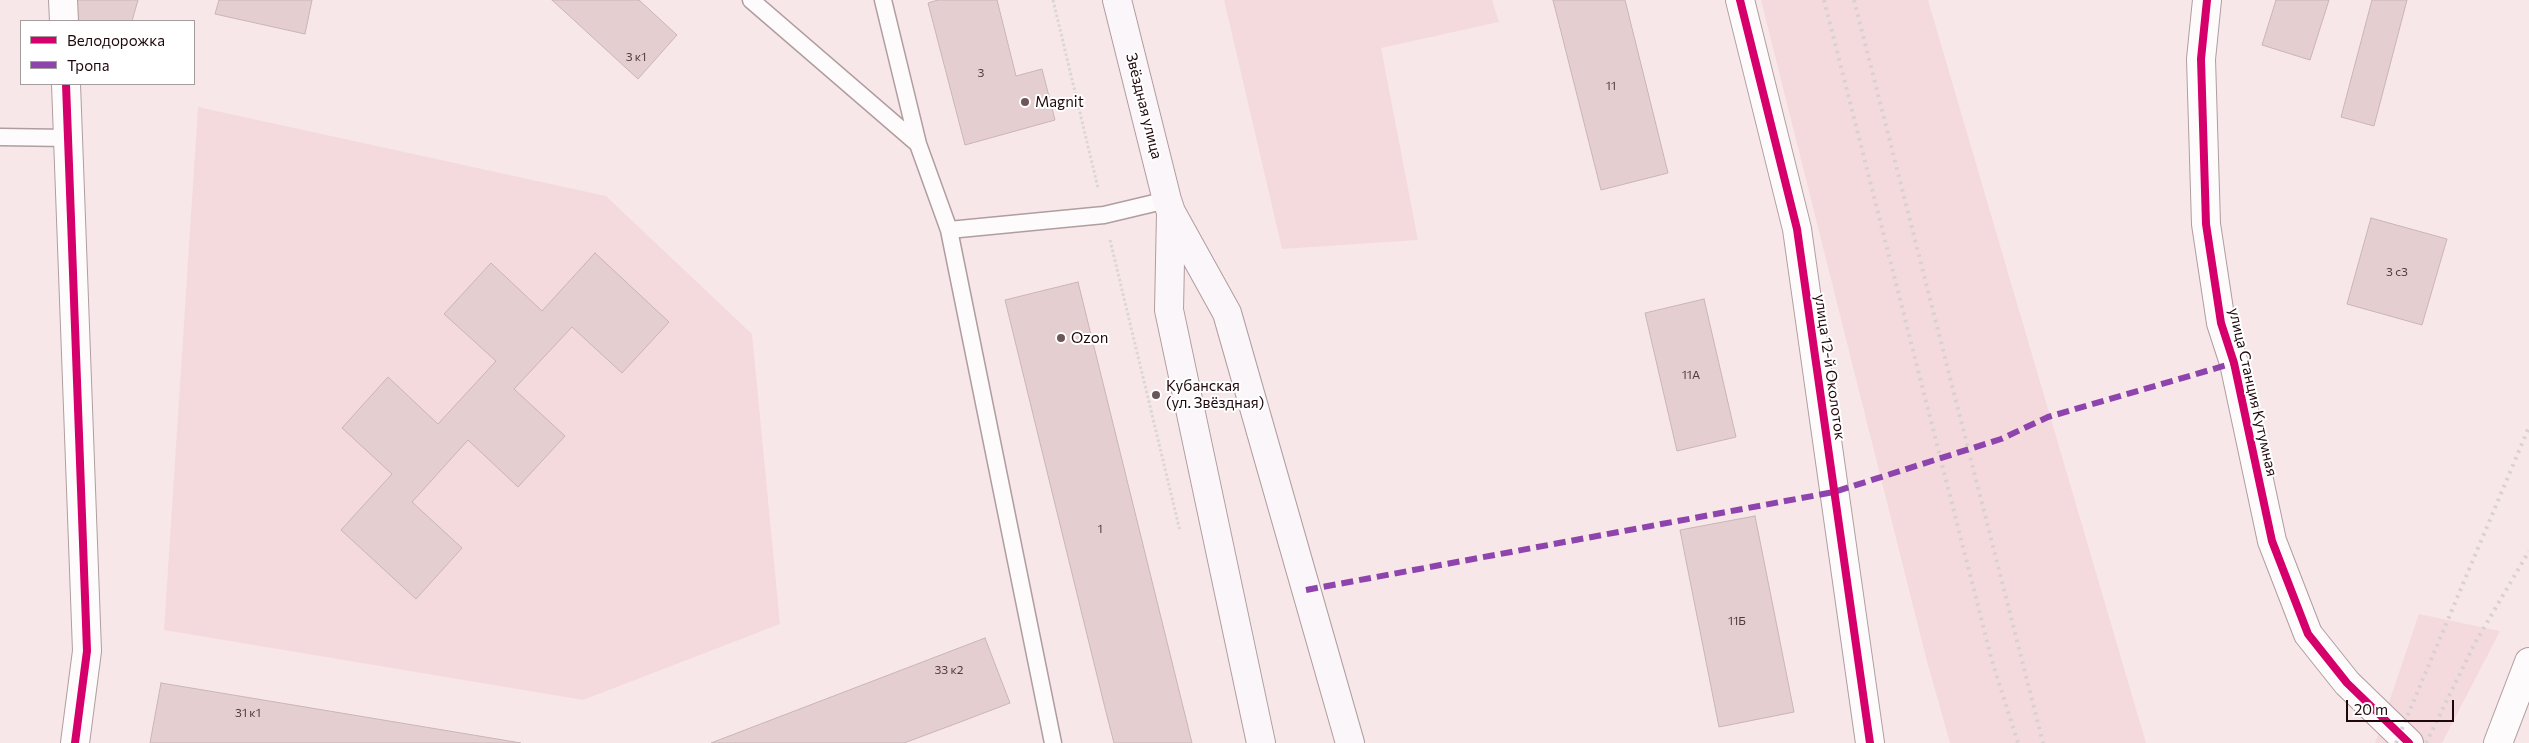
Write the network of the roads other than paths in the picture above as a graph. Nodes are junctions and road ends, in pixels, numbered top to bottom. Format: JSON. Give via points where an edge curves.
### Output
{"nodes":[{"id":1,"x":63,"y":0,"type":"edge"},
{"id":2,"x":751,"y":0,"type":"edge"},
{"id":3,"x":883,"y":0,"type":"edge"},
{"id":4,"x":1117,"y":0,"type":"edge"},
{"id":5,"x":1740,"y":0,"type":"edge"},
{"id":6,"x":2207,"y":0,"type":"edge"},
{"id":7,"x":64,"y":20,"type":"edge"},
{"id":8,"x":66,"y":85,"type":"edge"},
{"id":9,"x":0,"y":137,"type":"edge"},
{"id":10,"x":68,"y":138,"type":"junction"},
{"id":11,"x":918,"y":144,"type":"junction"},
{"id":12,"x":1169,"y":206,"type":"junction"},
{"id":13,"x":948,"y":230,"type":"junction"},
{"id":14,"x":2529,"y":662,"type":"edge"},
{"id":15,"x":75,"y":743,"type":"edge"},
{"id":16,"x":1053,"y":743,"type":"edge"},
{"id":17,"x":1261,"y":743,"type":"edge"},
{"id":18,"x":1350,"y":743,"type":"edge"},
{"id":19,"x":1870,"y":743,"type":"edge"},
{"id":20,"x":2409,"y":743,"type":"edge"},
{"id":21,"x":2498,"y":743,"type":"edge"}],
"edges":[{"from":1,"to":7,"type":"street"},
{"from":2,"to":11,"type":"lane"},
{"from":3,"to":11,"type":"lane"},
{"from":4,"to":12,"type":"main road","name":"Звёздная улица"},
{"from":5,"to":19,"type":"street","name":"улица 12-й Околоток","via":[[1796,228]]},
{"from":6,"to":20,"type":"street","name":"улица Станция Кутумная","via":[[2201,59],[2206,224],[2221,323],[2234,363],[2272,541],[2308,634],[2347,683]]},
{"from":8,"to":10,"type":"street"},
{"from":9,"to":10,"type":"lane"},
{"from":10,"to":15,"type":"street","via":[[88,651]]},
{"from":11,"to":13,"type":"lane"},
{"from":12,"to":13,"type":"lane"},
{"from":12,"to":17,"type":"main road","via":[[1169,310]]},
{"from":12,"to":18,"type":"main road","via":[[1227,313]]},
{"from":13,"to":16,"type":"lane"},
{"from":14,"to":21,"type":"street"}]}
